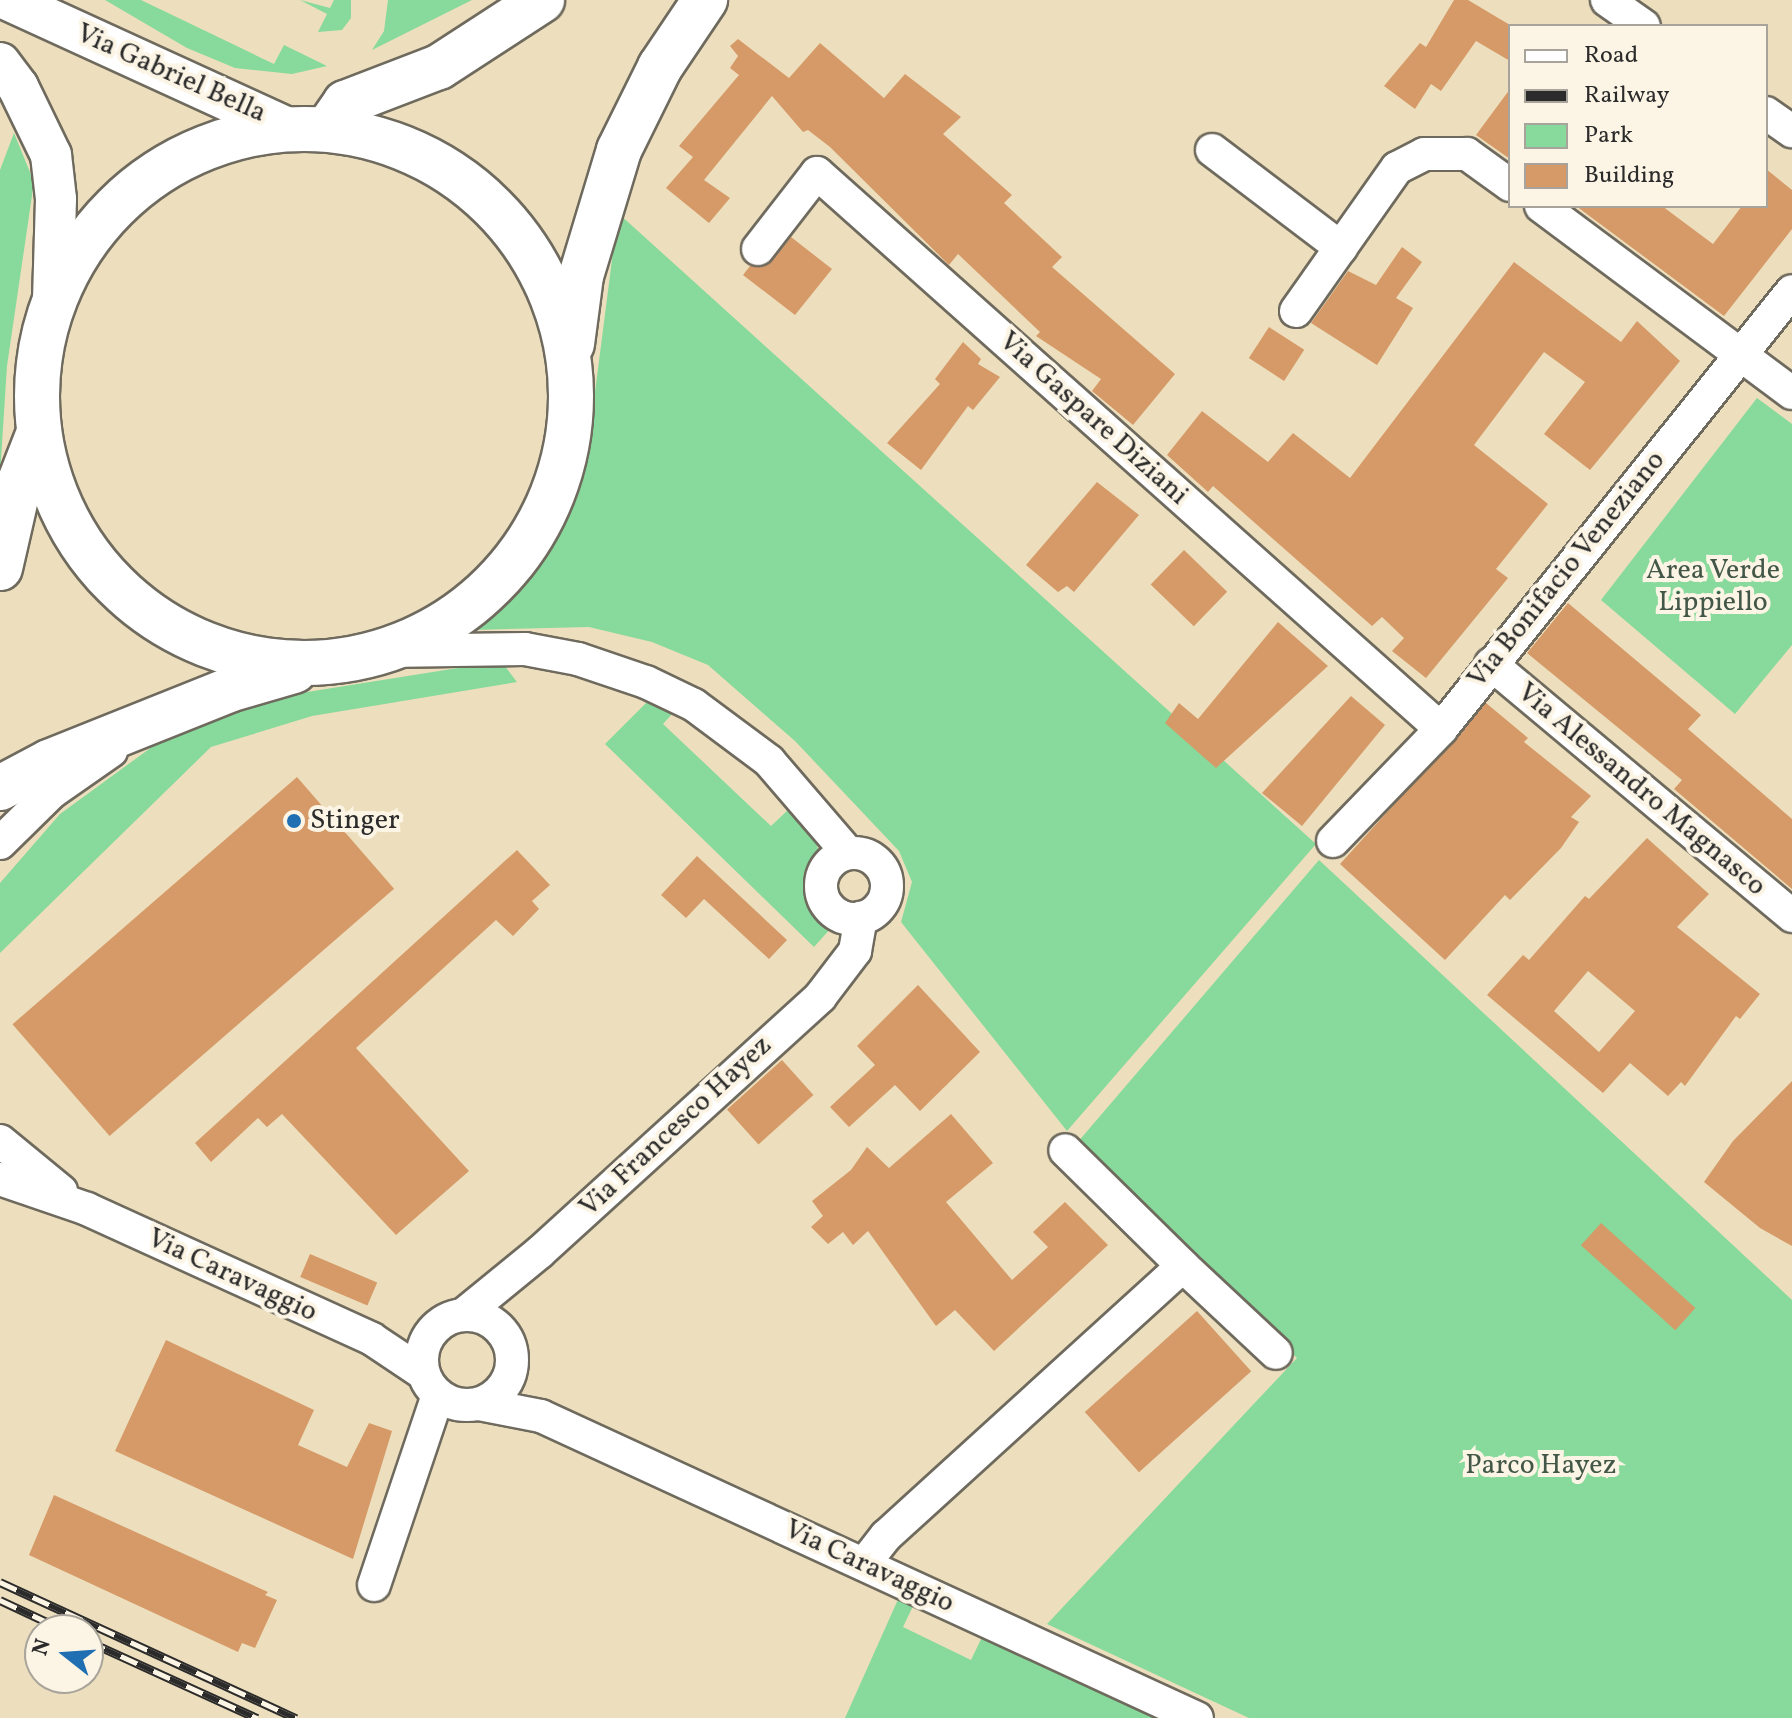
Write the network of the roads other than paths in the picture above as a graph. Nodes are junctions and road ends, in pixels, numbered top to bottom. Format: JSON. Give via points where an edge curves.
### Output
{"nodes":[{"id":1,"x":8,"y":0,"type":"edge"},
{"id":2,"x":542,"y":0,"type":"edge"},
{"id":3,"x":705,"y":0,"type":"edge"},
{"id":4,"x":1607,"y":0,"type":"edge"},
{"id":5,"x":1641,"y":24,"type":"edge"},
{"id":6,"x":0,"y":63,"type":"edge"},
{"id":7,"x":1768,"y":114,"type":"edge"},
{"id":8,"x":308,"y":129,"type":"junction"},
{"id":9,"x":1792,"y":131,"type":"edge"},
{"id":10,"x":1212,"y":150,"type":"dead end"},
{"id":11,"x":1508,"y":184,"type":"edge"},
{"id":12,"x":1544,"y":208,"type":"edge"},
{"id":13,"x":1341,"y":248,"type":"junction"},
{"id":14,"x":758,"y":249,"type":"dead end"},
{"id":15,"x":1792,"y":291,"type":"edge"},
{"id":16,"x":53,"y":303,"type":"junction"},
{"id":17,"x":1296,"y":311,"type":"dead end"},
{"id":18,"x":1741,"y":355,"type":"junction"},
{"id":19,"x":570,"y":366,"type":"junction"},
{"id":20,"x":1792,"y":393,"type":"edge"},
{"id":21,"x":39,"y":432,"type":"junction"},
{"id":22,"x":0,"y":568,"type":"edge"},
{"id":23,"x":386,"y":651,"type":"junction"},
{"id":24,"x":325,"y":663,"type":"junction"},
{"id":25,"x":1491,"y":664,"type":"junction"},
{"id":26,"x":166,"y":715,"type":"junction"},
{"id":27,"x":1441,"y":729,"type":"junction"},
{"id":28,"x":0,"y":788,"type":"edge"},
{"id":29,"x":1333,"y":841,"type":"dead end"},
{"id":30,"x":0,"y":843,"type":"edge"},
{"id":31,"x":848,"y":853,"type":"junction"},
{"id":32,"x":1792,"y":916,"type":"edge"},
{"id":33,"x":861,"y":918,"type":"junction"},
{"id":34,"x":0,"y":1141,"type":"edge"},
{"id":35,"x":1065,"y":1150,"type":"dead end"},
{"id":36,"x":0,"y":1179,"type":"edge"},
{"id":37,"x":87,"y":1209,"type":"junction"},
{"id":38,"x":1183,"y":1266,"type":"junction"},
{"id":39,"x":463,"y":1315,"type":"junction"},
{"id":40,"x":427,"y":1338,"type":"junction"},
{"id":41,"x":378,"y":1342,"type":"junction"},
{"id":42,"x":1276,"y":1353,"type":"dead end"},
{"id":43,"x":510,"y":1374,"type":"junction"},
{"id":44,"x":430,"y":1384,"type":"junction"},
{"id":45,"x":479,"y":1404,"type":"junction"},
{"id":46,"x":541,"y":1416,"type":"junction"},
{"id":47,"x":864,"y":1564,"type":"junction"},
{"id":48,"x":374,"y":1585,"type":"dead end"},
{"id":49,"x":1197,"y":1718,"type":"edge"}],
"edges":[{"from":1,"to":8,"type":"street","name":"Via Gabriel Bella"},
{"from":2,"to":8,"type":"main road","via":[[439,67],[345,103]]},
{"from":3,"to":19,"type":"main road","via":[[660,67],[619,150],[581,276]]},
{"from":4,"to":5,"type":"street"},
{"from":6,"to":16,"type":"street","via":[[24,97],[51,155],[56,199]]},
{"from":7,"to":9,"type":"street"},
{"from":8,"to":16,"type":"main road","via":[[214,144],[146,180],[91,235]]},
{"from":8,"to":19,"type":"main road","via":[[406,148],[442,166],[495,209],[529,251],[549,288]]},
{"from":10,"to":13,"type":"street"},
{"from":11,"to":13,"type":"street","via":[[1467,154],[1424,154],[1397,168]]},
{"from":12,"to":18,"type":"street"},
{"from":13,"to":17,"type":"street"},
{"from":14,"to":27,"type":"street","name":"Via Gaspare Diziani","via":[[817,173]]},
{"from":15,"to":18,"type":"street","name":"Via Bonifacio Veneziano"},
{"from":16,"to":21,"type":"main road","via":[[37,389]]},
{"from":18,"to":20,"type":"street"},
{"from":18,"to":25,"type":"street","name":"Via Bonifacio Veneziano"},
{"from":19,"to":23,"type":"main road","via":[[567,443],[543,516],[524,549],[471,605],[440,627]]},
{"from":21,"to":22,"type":"main road","via":[[20,481]]},
{"from":21,"to":24,"type":"main road","via":[[51,482],[72,528],[100,570],[137,605],[179,633],[225,652],[275,662]]},
{"from":23,"to":24,"type":"main road"},
{"from":23,"to":31,"type":"street","via":[[525,649],[578,659],[646,682],[694,705],[769,761]]},
{"from":24,"to":26,"type":"main road"},
{"from":25,"to":27,"type":"street","name":"Via Bonifacio Veneziano"},
{"from":25,"to":32,"type":"street","name":"Via Alessandro Magnasco"},
{"from":26,"to":28,"type":"main road","via":[[49,762]]},
{"from":26,"to":30,"type":"street","via":[[52,792]]},
{"from":27,"to":29,"type":"street","name":"Via Bonifacio Veneziano"},
{"from":31,"to":33,"type":"street","via":[[875,860],[885,875],[885,897]]},
{"from":31,"to":33,"type":"street","via":[[824,872],[821,893],[831,911]]},
{"from":33,"to":39,"type":"street","name":"Via Francesco Hayez","via":[[855,951],[820,997],[540,1252]]},
{"from":34,"to":37,"type":"street","name":"Via Caravaggio"},
{"from":35,"to":38,"type":"street"},
{"from":36,"to":37,"type":"street","name":"Via Caravaggio"},
{"from":37,"to":41,"type":"street","name":"Via Caravaggio"},
{"from":38,"to":42,"type":"street"},
{"from":38,"to":47,"type":"street","via":[[886,1536]]},
{"from":39,"to":40,"type":"street","name":"Via Caravaggio","via":[[436,1327]]},
{"from":39,"to":43,"type":"street","via":[[491,1322],[502,1332],[512,1360]]},
{"from":40,"to":41,"type":"street","name":"Via Caravaggio"},
{"from":40,"to":44,"type":"street"},
{"from":41,"to":44,"type":"street","name":"Via Caravaggio"},
{"from":43,"to":45,"type":"street","via":[[493,1398]]},
{"from":43,"to":46,"type":"street","via":[[521,1380]]},
{"from":44,"to":45,"type":"street","name":"Via Caravaggio","via":[[465,1406]]},
{"from":44,"to":48,"type":"street"},
{"from":45,"to":46,"type":"street","name":"Via Caravaggio"},
{"from":46,"to":47,"type":"street","name":"Via Caravaggio"},
{"from":47,"to":49,"type":"street","name":"Via Caravaggio"}]}
